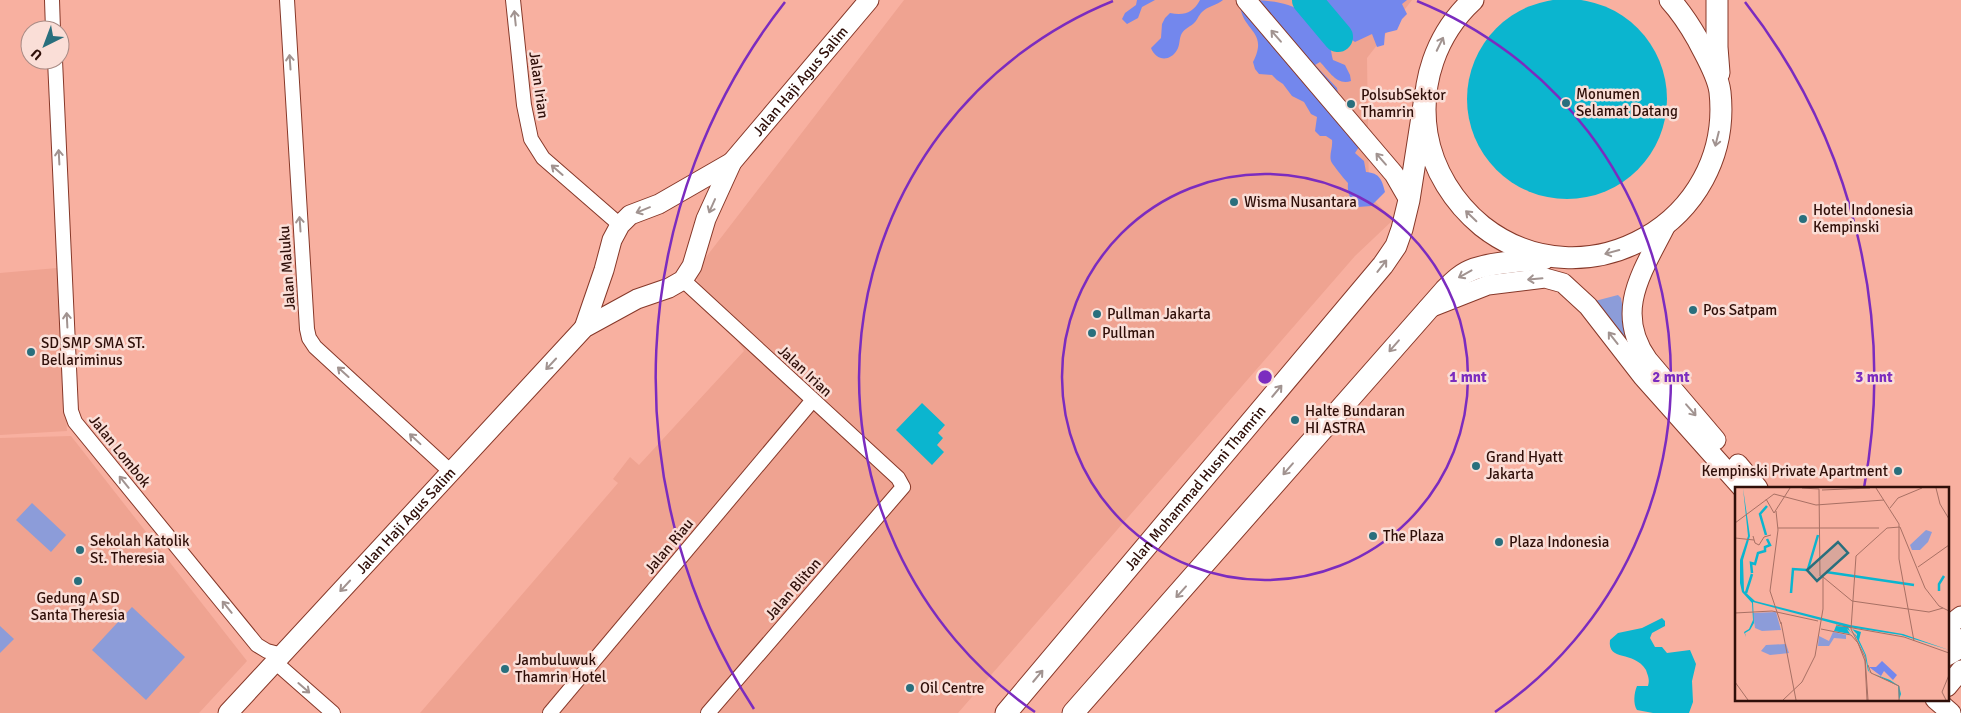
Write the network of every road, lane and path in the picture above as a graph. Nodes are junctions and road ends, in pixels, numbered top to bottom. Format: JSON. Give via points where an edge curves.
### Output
{"nodes":[{"id":1,"x":52,"y":0,"type":"edge"},
{"id":2,"x":286,"y":0,"type":"edge"},
{"id":3,"x":513,"y":0,"type":"edge"},
{"id":4,"x":869,"y":0,"type":"edge"},
{"id":5,"x":1246,"y":0,"type":"edge"},
{"id":6,"x":1473,"y":0,"type":"edge"},
{"id":7,"x":1670,"y":0,"type":"edge"},
{"id":8,"x":1717,"y":0,"type":"edge"},
{"id":9,"x":1727,"y":0,"type":"edge"},
{"id":10,"x":53,"y":20,"type":"edge"},
{"id":11,"x":1719,"y":58,"type":"junction"},
{"id":12,"x":55,"y":70,"type":"edge"},
{"id":13,"x":1426,"y":91,"type":"junction"},
{"id":14,"x":1720,"y":91,"type":"junction"},
{"id":15,"x":732,"y":162,"type":"junction"},
{"id":16,"x":1409,"y":200,"type":"junction"},
{"id":17,"x":620,"y":225,"type":"junction"},
{"id":18,"x":1666,"y":225,"type":"junction"},
{"id":19,"x":1564,"y":257,"type":"junction"},
{"id":20,"x":683,"y":280,"type":"junction"},
{"id":21,"x":1426,"y":310,"type":"junction"},
{"id":22,"x":584,"y":328,"type":"junction"},
{"id":23,"x":812,"y":401,"type":"junction"},
{"id":24,"x":451,"y":472,"type":"junction"},
{"id":25,"x":1739,"y":485,"type":"edge"},
{"id":26,"x":903,"y":487,"type":"joint"},
{"id":27,"x":1757,"y":487,"type":"edge"},
{"id":28,"x":1961,"y":616,"type":"edge"},
{"id":29,"x":1948,"y":627,"type":"edge"},
{"id":30,"x":1948,"y":629,"type":"edge"},
{"id":31,"x":1961,"y":643,"type":"edge"},
{"id":32,"x":1961,"y":648,"type":"edge"},
{"id":33,"x":1948,"y":655,"type":"edge"},
{"id":34,"x":278,"y":658,"type":"junction"},
{"id":35,"x":1961,"y":670,"type":"edge"},
{"id":36,"x":1948,"y":687,"type":"edge"},
{"id":37,"x":228,"y":713,"type":"edge"},
{"id":38,"x":333,"y":713,"type":"edge"},
{"id":39,"x":550,"y":713,"type":"edge"},
{"id":40,"x":708,"y":713,"type":"edge"},
{"id":41,"x":1006,"y":713,"type":"edge"},
{"id":42,"x":1073,"y":713,"type":"edge"}],
"edges":[{"from":1,"to":10,"type":"street"},
{"from":24,"to":2,"type":"street","name":"Jalan Maluku","one_way":true,"via":[[309,338]]},
{"from":17,"to":3,"type":"street","name":"Jalan Irian","one_way":true,"via":[[542,158],[531,139],[524,105]]},
{"from":4,"to":15,"type":"street","name":"Jalan Haji Agus Salim"},
{"from":16,"to":5,"type":"street","one_way":true,"via":[[1394,174]]},
{"from":13,"to":6,"type":"main road","one_way":true,"via":[[1440,44],[1450,26]]},
{"from":7,"to":14,"type":"main road","via":[[1708,59]]},
{"from":8,"to":11,"type":"main road"},
{"from":9,"to":11,"type":"street"},
{"from":11,"to":14,"type":"main road"},
{"from":34,"to":12,"type":"street","name":"Jalan Lombok","one_way":true,"via":[[257,645],[75,422],[71,411]]},
{"from":13,"to":16,"type":"main road","name":"Jalan Mohammad Husni Thamrin"},
{"from":19,"to":13,"type":"main road","one_way":true,"via":[[1527,250],[1508,242],[1474,219],[1460,204],[1438,170],[1428,139]]},
{"from":14,"to":18,"type":"main road","one_way":true,"via":[[1720,128],[1710,165],[1696,191]]},
{"from":15,"to":17,"type":"street","name":"Jalan Haji Agus Salim","one_way":true,"via":[[659,204],[630,216]]},
{"from":15,"to":20,"type":"street","name":"Jalan Haji Agus Salim","one_way":true,"via":[[706,219],[692,266]]},
{"from":41,"to":16,"type":"main road","name":"Jalan Mohammad Husni Thamrin","one_way":true,"via":[[1383,266],[1396,246]]},
{"from":17,"to":22,"type":"street","name":"Jalan Haji Agus Salim","via":[[612,240]]},
{"from":18,"to":19,"type":"main road","one_way":true,"via":[[1634,245],[1617,251],[1582,258]]},
{"from":18,"to":27,"type":"street","one_way":true,"via":[[1636,284],[1630,314],[1637,343]]},
{"from":19,"to":21,"type":"main road","one_way":true,"via":[[1474,269],[1458,277]]},
{"from":20,"to":22,"type":"street","name":"Jalan Haji Agus Salim","via":[[637,299]]},
{"from":20,"to":23,"type":"street","name":"Jalan Irian"},
{"from":25,"to":21,"type":"street","one_way":true,"via":[[1643,377],[1588,306],[1563,284],[1546,278],[1488,285]]},
{"from":21,"to":42,"type":"main road","one_way":true},
{"from":22,"to":24,"type":"street","name":"Jalan Haji Agus Salim","one_way":true},
{"from":23,"to":26,"type":"street","name":"Jalan Irian","via":[[898,478]]},
{"from":23,"to":39,"type":"street","name":"Jalan Riau"},
{"from":24,"to":34,"type":"street","name":"Jalan Haji Agus Salim","one_way":true},
{"from":26,"to":40,"type":"street","name":"Jalan Bliton"},
{"from":28,"to":29,"type":"street"},
{"from":30,"to":31,"type":"street"},
{"from":32,"to":33,"type":"street"},
{"from":34,"to":37,"type":"street","name":"Jalan Haji Agus Salim"},
{"from":34,"to":38,"type":"street","name":"Jalan Lombok","one_way":true},
{"from":35,"to":36,"type":"street"}]}
